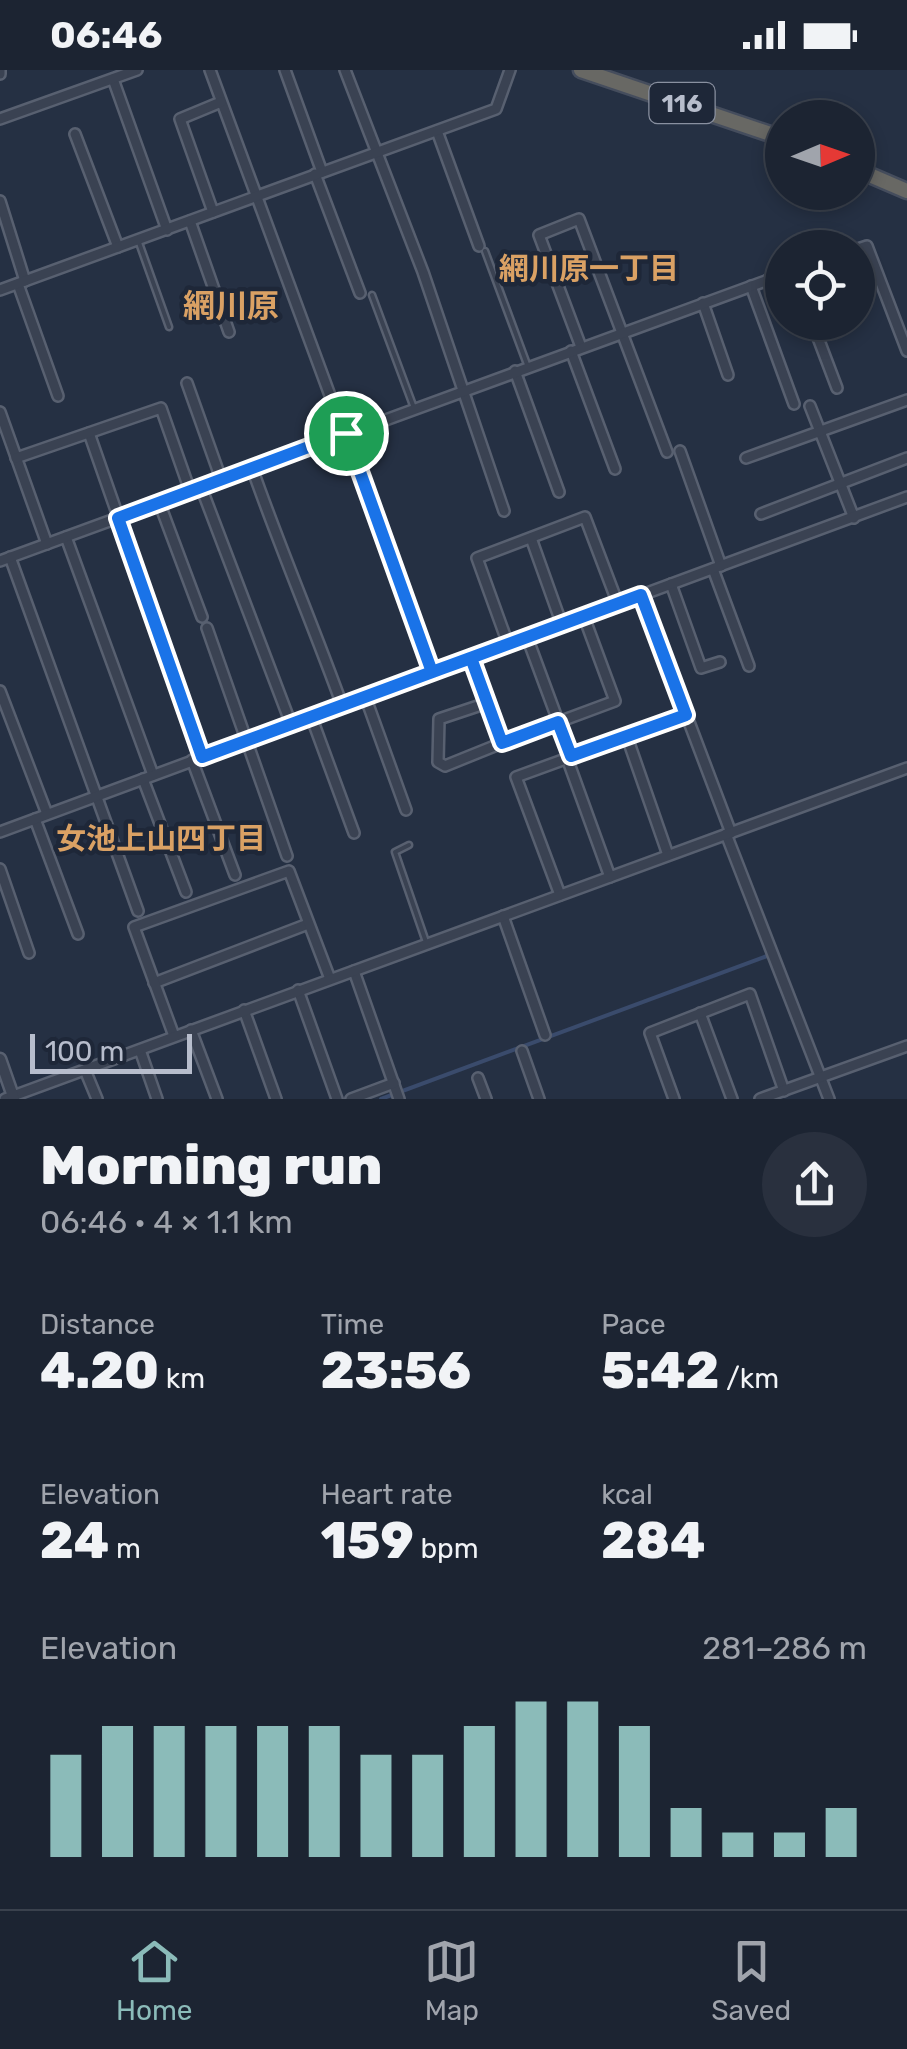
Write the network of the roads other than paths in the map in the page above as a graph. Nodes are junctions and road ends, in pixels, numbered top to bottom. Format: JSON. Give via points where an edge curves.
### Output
{"nodes":[{"id":1,"x":137,"y":70,"type":"edge"},
{"id":2,"x":210,"y":70,"type":"edge"},
{"id":3,"x":285,"y":70,"type":"edge"},
{"id":4,"x":345,"y":70,"type":"edge"},
{"id":5,"x":510,"y":70,"type":"edge"},
{"id":6,"x":591,"y":72,"type":"edge"},
{"id":7,"x":113,"y":79,"type":"junction"},
{"id":8,"x":221,"y":102,"type":"junction"},
{"id":9,"x":0,"y":119,"type":"edge"},
{"id":10,"x":437,"y":130,"type":"junction"},
{"id":11,"x":765,"y":132,"type":"edge"},
{"id":12,"x":75,"y":134,"type":"dead end"},
{"id":13,"x":378,"y":152,"type":"junction"},
{"id":14,"x":319,"y":173,"type":"junction"},
{"id":15,"x":875,"y":177,"type":"edge"},
{"id":16,"x":907,"y":191,"type":"edge"},
{"id":17,"x":255,"y":196,"type":"junction"},
{"id":18,"x":0,"y":201,"type":"edge"},
{"id":19,"x":213,"y":212,"type":"junction"},
{"id":20,"x":190,"y":221,"type":"junction"},
{"id":21,"x":167,"y":230,"type":"junction"},
{"id":22,"x":138,"y":240,"type":"junction"},
{"id":23,"x":118,"y":247,"type":"junction"},
{"id":24,"x":482,"y":248,"type":"joint"},
{"id":25,"x":875,"y":267,"type":"edge"},
{"id":26,"x":765,"y":281,"type":"edge"},
{"id":27,"x":21,"y":282,"type":"junction"},
{"id":28,"x":750,"y":286,"type":"junction"},
{"id":29,"x":0,"y":290,"type":"edge"},
{"id":30,"x":360,"y":292,"type":"dead end"},
{"id":31,"x":372,"y":294,"type":"dead end"},
{"id":32,"x":702,"y":303,"type":"junction"},
{"id":33,"x":169,"y":327,"type":"dead end"},
{"id":34,"x":228,"y":332,"type":"dead end"},
{"id":35,"x":624,"y":332,"type":"junction"},
{"id":36,"x":819,"y":340,"type":"edge"},
{"id":37,"x":576,"y":349,"type":"junction"},
{"id":38,"x":907,"y":351,"type":"edge"},
{"id":39,"x":528,"y":366,"type":"junction"},
{"id":40,"x":516,"y":371,"type":"junction"},
{"id":41,"x":728,"y":375,"type":"dead end"},
{"id":42,"x":186,"y":382,"type":"dead end"},
{"id":43,"x":837,"y":388,"type":"dead end"},
{"id":44,"x":463,"y":390,"type":"junction"},
{"id":45,"x":58,"y":396,"type":"dead end"},
{"id":46,"x":907,"y":400,"type":"edge"},
{"id":47,"x":794,"y":404,"type":"dead end"},
{"id":48,"x":810,"y":406,"type":"dead end"},
{"id":49,"x":414,"y":408,"type":"junction"},
{"id":50,"x":0,"y":412,"type":"edge"},
{"id":51,"x":820,"y":432,"type":"junction"},
{"id":52,"x":89,"y":433,"type":"junction"},
{"id":53,"x":346,"y":433,"type":"junction"},
{"id":54,"x":680,"y":451,"type":"dead end"},
{"id":55,"x":667,"y":452,"type":"dead end"},
{"id":56,"x":16,"y":458,"type":"junction"},
{"id":57,"x":746,"y":458,"type":"dead end"},
{"id":58,"x":907,"y":458,"type":"edge"},
{"id":59,"x":252,"y":468,"type":"junction"},
{"id":60,"x":616,"y":470,"type":"dead end"},
{"id":61,"x":221,"y":480,"type":"junction"},
{"id":62,"x":840,"y":484,"type":"junction"},
{"id":63,"x":201,"y":487,"type":"junction"},
{"id":64,"x":190,"y":491,"type":"junction"},
{"id":65,"x":559,"y":492,"type":"dead end"},
{"id":66,"x":907,"y":497,"type":"edge"},
{"id":67,"x":160,"y":502,"type":"junction"},
{"id":68,"x":504,"y":511,"type":"dead end"},
{"id":69,"x":761,"y":514,"type":"dead end"},
{"id":70,"x":118,"y":518,"type":"junction"},
{"id":71,"x":854,"y":518,"type":"junction"},
{"id":72,"x":66,"y":537,"type":"junction"},
{"id":73,"x":531,"y":538,"type":"junction"},
{"id":74,"x":47,"y":544,"type":"junction"},
{"id":75,"x":5,"y":559,"type":"edge"},
{"id":76,"x":717,"y":568,"type":"junction"},
{"id":77,"x":671,"y":584,"type":"junction"},
{"id":78,"x":641,"y":595,"type":"junction"},
{"id":79,"x":618,"y":604,"type":"junction"},
{"id":80,"x":584,"y":616,"type":"junction"},
{"id":81,"x":202,"y":617,"type":"dead end"},
{"id":82,"x":562,"y":625,"type":"junction"},
{"id":83,"x":206,"y":628,"type":"dead end"},
{"id":84,"x":527,"y":637,"type":"junction"},
{"id":85,"x":508,"y":644,"type":"junction"},
{"id":86,"x":471,"y":658,"type":"junction"},
{"id":87,"x":720,"y":662,"type":"dead end"},
{"id":88,"x":748,"y":666,"type":"dead end"},
{"id":89,"x":432,"y":672,"type":"junction"},
{"id":90,"x":0,"y":690,"type":"edge"},
{"id":91,"x":365,"y":696,"type":"junction"},
{"id":92,"x":487,"y":702,"type":"junction"},
{"id":93,"x":342,"y":705,"type":"junction"},
{"id":94,"x":686,"y":715,"type":"junction"},
{"id":95,"x":311,"y":716,"type":"junction"},
{"id":96,"x":558,"y":722,"type":"junction"},
{"id":97,"x":291,"y":724,"type":"junction"},
{"id":98,"x":627,"y":737,"type":"junction"},
{"id":99,"x":245,"y":741,"type":"junction"},
{"id":100,"x":502,"y":743,"type":"junction"},
{"id":101,"x":569,"y":757,"type":"junction"},
{"id":102,"x":197,"y":759,"type":"junction"},
{"id":103,"x":907,"y":768,"type":"edge"},
{"id":104,"x":148,"y":777,"type":"junction"},
{"id":105,"x":97,"y":796,"type":"junction"},
{"id":106,"x":406,"y":810,"type":"dead end"},
{"id":107,"x":47,"y":814,"type":"junction"},
{"id":108,"x":35,"y":818,"type":"junction"},
{"id":109,"x":0,"y":832,"type":"edge"},
{"id":110,"x":354,"y":832,"type":"dead end"},
{"id":111,"x":728,"y":834,"type":"junction"},
{"id":112,"x":409,"y":845,"type":"dead end"},
{"id":113,"x":287,"y":856,"type":"dead end"},
{"id":114,"x":668,"y":856,"type":"junction"},
{"id":115,"x":0,"y":870,"type":"edge"},
{"id":116,"x":235,"y":874,"type":"dead end"},
{"id":117,"x":610,"y":876,"type":"junction"},
{"id":118,"x":186,"y":892,"type":"dead end"},
{"id":119,"x":560,"y":895,"type":"junction"},
{"id":120,"x":138,"y":911,"type":"dead end"},
{"id":121,"x":503,"y":916,"type":"junction"},
{"id":122,"x":308,"y":924,"type":"junction"},
{"id":123,"x":78,"y":934,"type":"dead end"},
{"id":124,"x":426,"y":944,"type":"junction"},
{"id":125,"x":29,"y":952,"type":"dead end"},
{"id":126,"x":354,"y":971,"type":"junction"},
{"id":127,"x":330,"y":979,"type":"junction"},
{"id":128,"x":154,"y":983,"type":"junction"},
{"id":129,"x":298,"y":990,"type":"junction"},
{"id":130,"x":244,"y":1010,"type":"junction"},
{"id":131,"x":700,"y":1013,"type":"junction"},
{"id":132,"x":192,"y":1030,"type":"junction"},
{"id":133,"x":544,"y":1035,"type":"dead end"},
{"id":134,"x":174,"y":1036,"type":"junction"},
{"id":135,"x":907,"y":1046,"type":"edge"},
{"id":136,"x":140,"y":1050,"type":"junction"},
{"id":137,"x":522,"y":1051,"type":"dead end"},
{"id":138,"x":0,"y":1059,"type":"edge"},
{"id":139,"x":85,"y":1070,"type":"junction"},
{"id":140,"x":478,"y":1078,"type":"dead end"},
{"id":141,"x":822,"y":1078,"type":"junction"},
{"id":142,"x":396,"y":1090,"type":"edge"},
{"id":143,"x":784,"y":1092,"type":"junction"},
{"id":144,"x":11,"y":1098,"type":"edge"},
{"id":145,"x":96,"y":1099,"type":"edge"},
{"id":146,"x":157,"y":1099,"type":"edge"},
{"id":147,"x":217,"y":1099,"type":"edge"},
{"id":148,"x":276,"y":1099,"type":"edge"},
{"id":149,"x":337,"y":1099,"type":"edge"},
{"id":150,"x":351,"y":1099,"type":"edge"},
{"id":151,"x":486,"y":1099,"type":"edge"},
{"id":152,"x":540,"y":1099,"type":"edge"},
{"id":153,"x":674,"y":1099,"type":"edge"},
{"id":154,"x":732,"y":1099,"type":"edge"},
{"id":155,"x":760,"y":1099,"type":"edge"},
{"id":156,"x":829,"y":1099,"type":"edge"}],
"edges":[{"from":1,"to":7,"type":"street"},
{"from":2,"to":8,"type":"street"},
{"from":3,"to":14,"type":"street"},
{"from":4,"to":13,"type":"street"},
{"from":5,"to":10,"type":"street","via":[[496,109]]},
{"from":6,"to":11,"type":"highway","number":"116"},
{"from":7,"to":9,"type":"street"},
{"from":7,"to":21,"type":"street"},
{"from":8,"to":17,"type":"street"},
{"from":8,"to":19,"type":"street","via":[[180,119]]},
{"from":10,"to":13,"type":"street"},
{"from":10,"to":24,"type":"street"},
{"from":12,"to":23,"type":"street"},
{"from":13,"to":14,"type":"street"},
{"from":13,"to":44,"type":"street"},
{"from":14,"to":17,"type":"street"},
{"from":14,"to":30,"type":"street"},
{"from":15,"to":16,"type":"highway"},
{"from":17,"to":19,"type":"street"},
{"from":17,"to":53,"type":"street"},
{"from":18,"to":27,"type":"street"},
{"from":19,"to":20,"type":"street"},
{"from":20,"to":21,"type":"street"},
{"from":20,"to":34,"type":"street"},
{"from":21,"to":22,"type":"street"},
{"from":22,"to":23,"type":"street"},
{"from":22,"to":33,"type":"lane"},
{"from":23,"to":27,"type":"street"},
{"from":24,"to":39,"type":"lane"},
{"from":25,"to":38,"type":"street"},
{"from":26,"to":28,"type":"street"},
{"from":27,"to":29,"type":"street"},
{"from":27,"to":45,"type":"street"},
{"from":28,"to":32,"type":"street"},
{"from":28,"to":47,"type":"street"},
{"from":31,"to":49,"type":"lane"},
{"from":32,"to":35,"type":"street"},
{"from":32,"to":41,"type":"street"},
{"from":35,"to":37,"type":"street"},
{"from":35,"to":37,"type":"street","via":[[580,219],[540,235]]},
{"from":35,"to":55,"type":"street"},
{"from":36,"to":43,"type":"street"},
{"from":37,"to":39,"type":"street"},
{"from":37,"to":60,"type":"street"},
{"from":39,"to":40,"type":"street"},
{"from":40,"to":44,"type":"street"},
{"from":40,"to":65,"type":"street"},
{"from":42,"to":61,"type":"street"},
{"from":44,"to":49,"type":"street"},
{"from":44,"to":68,"type":"street"},
{"from":46,"to":51,"type":"street"},
{"from":48,"to":51,"type":"street"},
{"from":49,"to":53,"type":"street"},
{"from":50,"to":56,"type":"street"},
{"from":51,"to":57,"type":"street"},
{"from":51,"to":62,"type":"street"},
{"from":52,"to":56,"type":"street"},
{"from":52,"to":64,"type":"street","via":[[161,408]]},
{"from":52,"to":70,"type":"street"},
{"from":53,"to":59,"type":"street"},
{"from":53,"to":89,"type":"street"},
{"from":54,"to":76,"type":"street"},
{"from":56,"to":74,"type":"street"},
{"from":58,"to":62,"type":"street"},
{"from":59,"to":61,"type":"street"},
{"from":59,"to":93,"type":"street"},
{"from":61,"to":63,"type":"street"},
{"from":62,"to":69,"type":"street"},
{"from":62,"to":71,"type":"street"},
{"from":63,"to":64,"type":"street"},
{"from":63,"to":97,"type":"street"},
{"from":64,"to":67,"type":"street"},
{"from":66,"to":71,"type":"street"},
{"from":67,"to":70,"type":"street"},
{"from":67,"to":81,"type":"street"},
{"from":70,"to":72,"type":"street"},
{"from":70,"to":102,"type":"street"},
{"from":71,"to":76,"type":"street"},
{"from":72,"to":74,"type":"street"},
{"from":72,"to":104,"type":"street"},
{"from":73,"to":79,"type":"street","via":[[585,516]]},
{"from":73,"to":82,"type":"street"},
{"from":73,"to":85,"type":"street","via":[[476,558]]},
{"from":74,"to":75,"type":"street"},
{"from":75,"to":105,"type":"street"},
{"from":76,"to":77,"type":"street"},
{"from":76,"to":88,"type":"street"},
{"from":77,"to":78,"type":"street"},
{"from":77,"to":87,"type":"street","via":[[701,668]]},
{"from":78,"to":79,"type":"street"},
{"from":78,"to":94,"type":"street"},
{"from":79,"to":80,"type":"street"},
{"from":80,"to":82,"type":"street"},
{"from":80,"to":96,"type":"street","via":[[615,701]]},
{"from":82,"to":84,"type":"street"},
{"from":83,"to":99,"type":"street"},
{"from":84,"to":85,"type":"street"},
{"from":84,"to":96,"type":"street"},
{"from":85,"to":86,"type":"street"},
{"from":86,"to":89,"type":"street"},
{"from":86,"to":92,"type":"street"},
{"from":89,"to":91,"type":"street"},
{"from":90,"to":107,"type":"street"},
{"from":91,"to":93,"type":"street"},
{"from":91,"to":106,"type":"street"},
{"from":92,"to":100,"type":"street"},
{"from":92,"to":100,"type":"street","via":[[439,719],[438,762],[445,766]]},
{"from":93,"to":95,"type":"street"},
{"from":94,"to":98,"type":"street"},
{"from":94,"to":111,"type":"street"},
{"from":95,"to":97,"type":"street"},
{"from":95,"to":110,"type":"street"},
{"from":96,"to":100,"type":"street"},
{"from":96,"to":101,"type":"street"},
{"from":97,"to":99,"type":"street"},
{"from":98,"to":101,"type":"street"},
{"from":98,"to":114,"type":"street"},
{"from":99,"to":102,"type":"street"},
{"from":99,"to":113,"type":"street"},
{"from":101,"to":117,"type":"street"},
{"from":101,"to":119,"type":"street","via":[[516,776]]},
{"from":102,"to":104,"type":"street"},
{"from":102,"to":116,"type":"street"},
{"from":103,"to":111,"type":"street"},
{"from":104,"to":105,"type":"street"},
{"from":104,"to":118,"type":"street"},
{"from":105,"to":107,"type":"street"},
{"from":105,"to":120,"type":"street"},
{"from":107,"to":108,"type":"street"},
{"from":108,"to":109,"type":"street"},
{"from":108,"to":123,"type":"street"},
{"from":111,"to":114,"type":"street"},
{"from":111,"to":141,"type":"street"},
{"from":112,"to":124,"type":"lane","via":[[396,852]]},
{"from":114,"to":117,"type":"street"},
{"from":115,"to":125,"type":"street"},
{"from":117,"to":119,"type":"street"},
{"from":119,"to":121,"type":"street"},
{"from":121,"to":124,"type":"street"},
{"from":121,"to":133,"type":"street"},
{"from":122,"to":127,"type":"street"},
{"from":122,"to":128,"type":"street"},
{"from":122,"to":128,"type":"street","via":[[288,871],[134,927]]},
{"from":124,"to":126,"type":"street"},
{"from":126,"to":127,"type":"street"},
{"from":126,"to":142,"type":"street"},
{"from":127,"to":129,"type":"street"},
{"from":128,"to":134,"type":"street"},
{"from":129,"to":130,"type":"street"},
{"from":129,"to":149,"type":"street"},
{"from":130,"to":132,"type":"street"},
{"from":130,"to":148,"type":"street"},
{"from":131,"to":143,"type":"street","via":[[750,994]]},
{"from":131,"to":153,"type":"street","via":[[650,1034]]},
{"from":131,"to":154,"type":"street"},
{"from":132,"to":134,"type":"street"},
{"from":132,"to":147,"type":"street"},
{"from":134,"to":136,"type":"street"},
{"from":135,"to":141,"type":"street"},
{"from":136,"to":139,"type":"street"},
{"from":136,"to":146,"type":"street"},
{"from":137,"to":152,"type":"street"},
{"from":138,"to":144,"type":"street"},
{"from":139,"to":144,"type":"street"},
{"from":139,"to":145,"type":"street"},
{"from":140,"to":151,"type":"street"},
{"from":141,"to":143,"type":"street"},
{"from":141,"to":156,"type":"street"},
{"from":142,"to":150,"type":"street"},
{"from":143,"to":155,"type":"street"}]}
